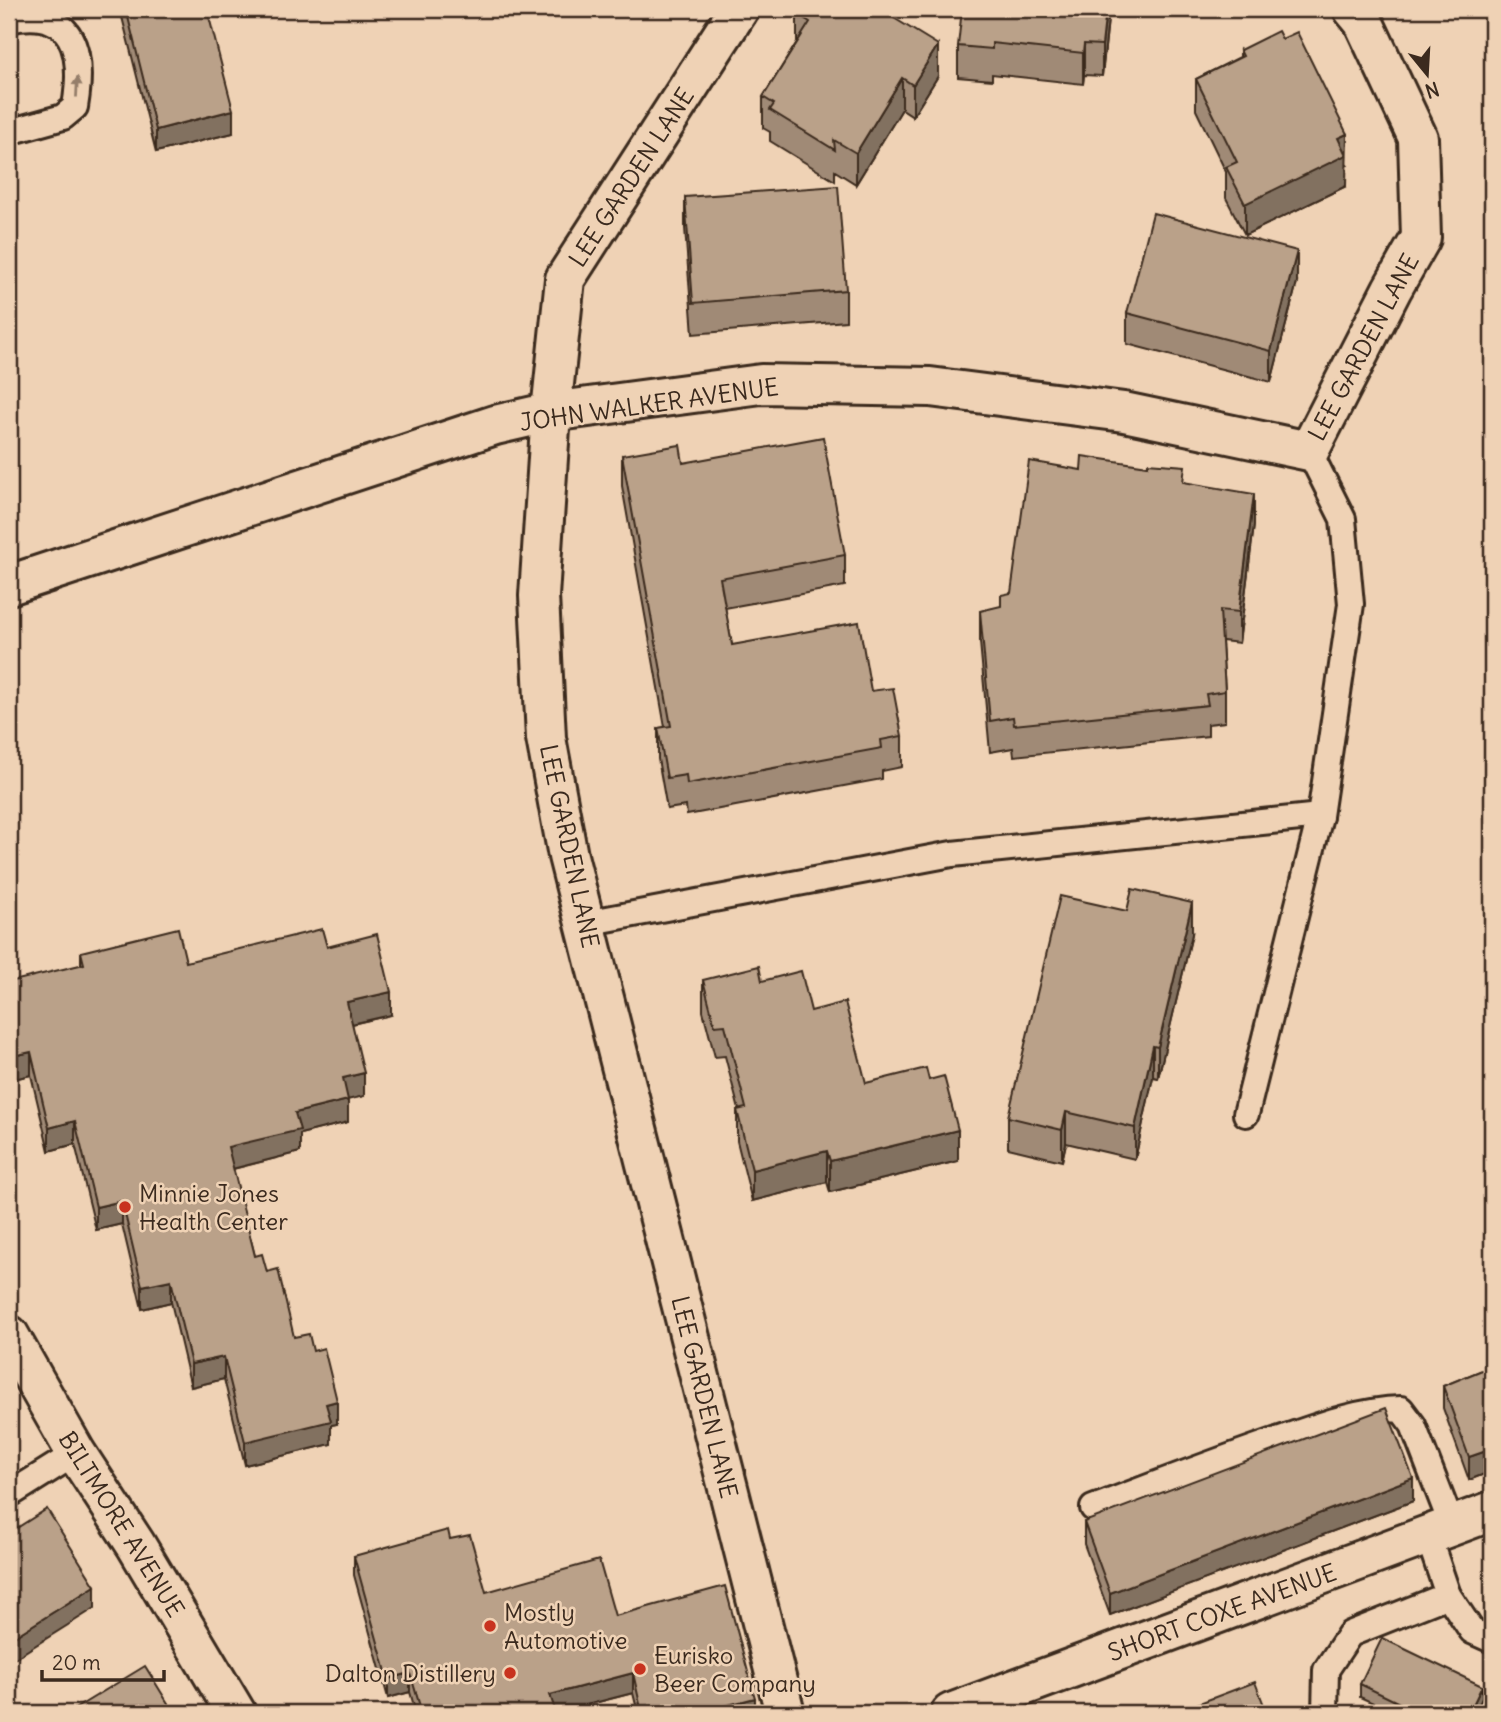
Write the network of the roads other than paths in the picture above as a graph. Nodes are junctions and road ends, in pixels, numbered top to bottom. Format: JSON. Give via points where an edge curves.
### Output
{"nodes":[{"id":1,"x":739,"y":9,"type":"edge"},
{"id":2,"x":1353,"y":9,"type":"edge"},
{"id":3,"x":9,"y":20,"type":"edge"},
{"id":4,"x":9,"y":132,"type":"edge"},
{"id":5,"x":551,"y":412,"type":"junction"},
{"id":6,"x":1309,"y":450,"type":"junction"},
{"id":7,"x":9,"y":584,"type":"edge"},
{"id":8,"x":1321,"y":816,"type":"junction"},
{"id":9,"x":586,"y":923,"type":"junction"},
{"id":10,"x":1246,"y":1114,"type":"dead end"},
{"id":11,"x":9,"y":1335,"type":"edge"},
{"id":12,"x":19,"y":1374,"type":"edge"},
{"id":13,"x":76,"y":1453,"type":"junction"},
{"id":14,"x":9,"y":1495,"type":"edge"},
{"id":15,"x":1093,"y":1508,"type":"dead end"},
{"id":16,"x":1492,"y":1511,"type":"edge"},
{"id":17,"x":1440,"y":1531,"type":"junction"},
{"id":18,"x":1448,"y":1595,"type":"junction"},
{"id":19,"x":1492,"y":1640,"type":"edge"},
{"id":20,"x":236,"y":1713,"type":"edge"},
{"id":21,"x":785,"y":1713,"type":"edge"},
{"id":22,"x":951,"y":1713,"type":"edge"},
{"id":23,"x":1325,"y":1713,"type":"edge"}],
"edges":[{"from":1,"to":5,"type":"street","name":"LEE GARDEN LANE","via":[[565,279]]},
{"from":2,"to":6,"type":"street","name":"LEE GARDEN LANE","via":[[1363,21],[1418,138],[1421,238]]},
{"from":4,"to":3,"type":"lane","one_way":true,"via":[[63,117],[75,107],[79,85],[72,42],[62,26],[36,17]]},
{"from":5,"to":6,"type":"street","name":"JOHN WALKER AVENUE","via":[[761,384],[930,387],[1124,412]]},
{"from":5,"to":7,"type":"street","name":"JOHN WALKER AVENUE","via":[[495,425]]},
{"from":5,"to":9,"type":"street","name":"LEE GARDEN LANE","via":[[539,596],[546,738]]},
{"from":6,"to":8,"type":"lane","via":[[1343,519],[1351,604]]},
{"from":8,"to":9,"type":"lane","via":[[952,854]]},
{"from":8,"to":10,"type":"lane"},
{"from":9,"to":21,"type":"street","name":"LEE GARDEN LANE"},
{"from":11,"to":12,"type":"street","name":"BILTMORE AVENUE"},
{"from":12,"to":13,"type":"street","name":"BILTMORE AVENUE"},
{"from":13,"to":14,"type":"lane"},
{"from":13,"to":20,"type":"street","name":"BILTMORE AVENUE"},
{"from":15,"to":17,"type":"lane","via":[[1324,1424],[1401,1409],[1413,1425]]},
{"from":16,"to":17,"type":"street","name":"SHORT COXE AVENUE"},
{"from":17,"to":18,"type":"lane"},
{"from":17,"to":22,"type":"street","name":"SHORT COXE AVENUE"},
{"from":18,"to":19,"type":"lane","via":[[1472,1631]]},
{"from":18,"to":23,"type":"lane","via":[[1350,1634],[1326,1670]]}]}
